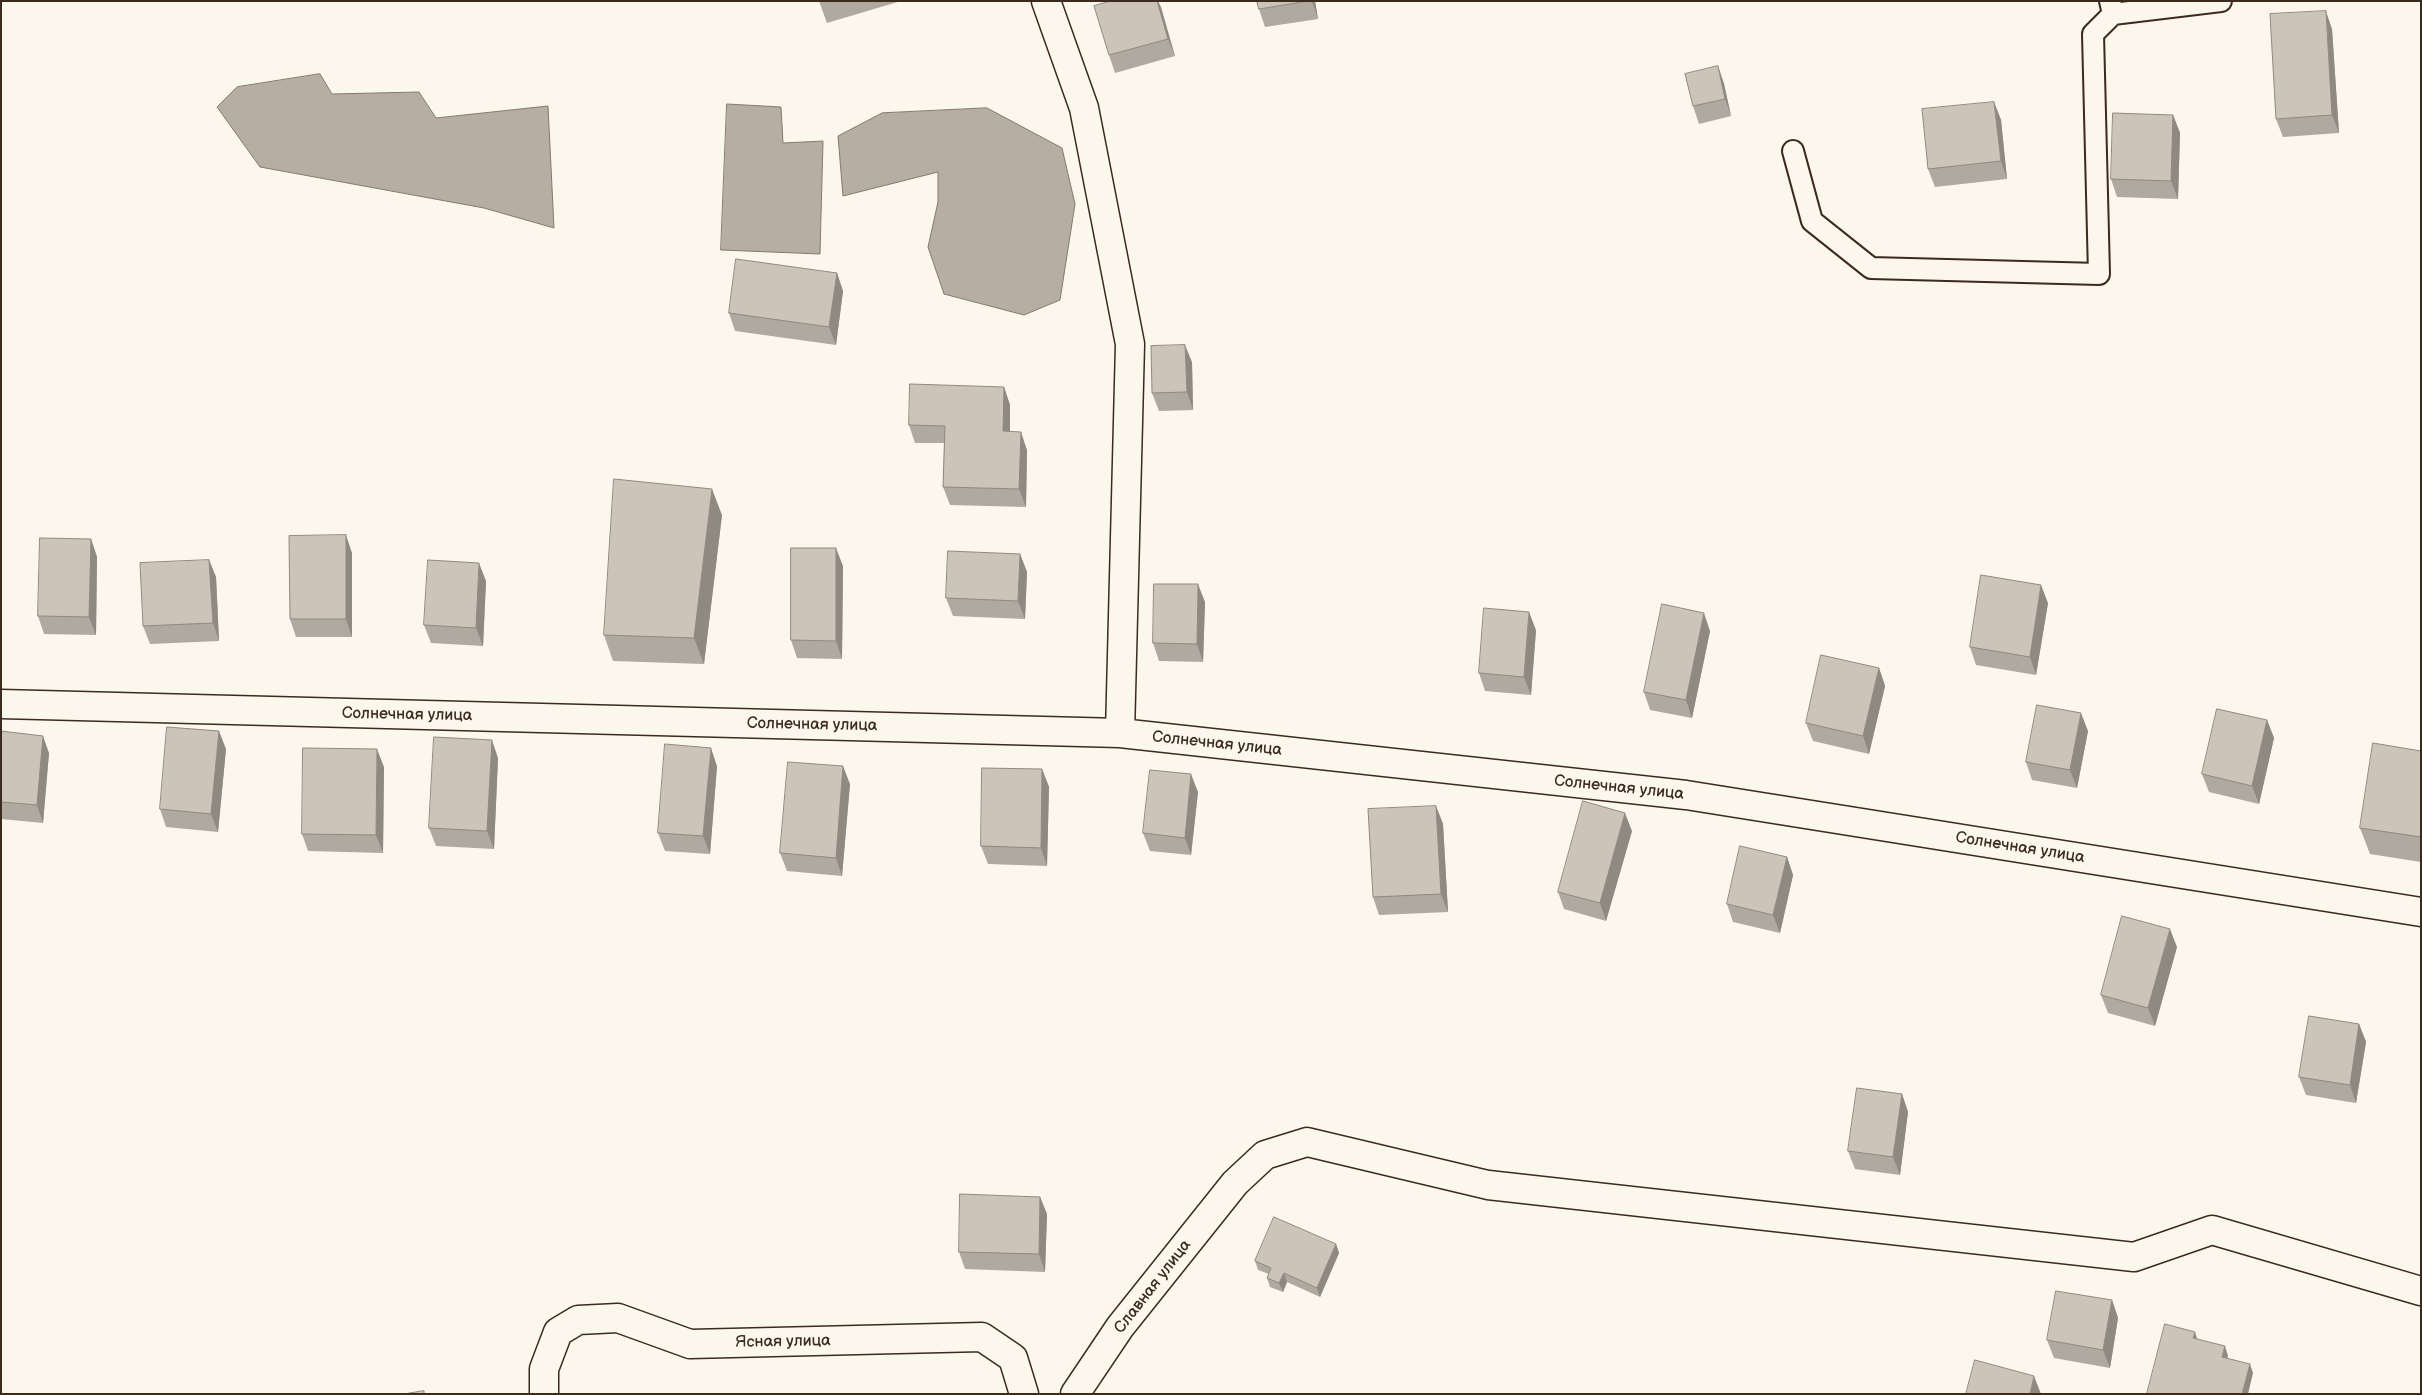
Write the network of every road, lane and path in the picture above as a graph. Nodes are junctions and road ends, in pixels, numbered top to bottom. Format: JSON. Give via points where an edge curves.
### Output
{"nodes":[{"id":1,"x":1046,"y":1,"type":"edge"},
{"id":2,"x":2221,"y":1,"type":"edge"},
{"id":3,"x":2112,"y":8,"type":"edge"},
{"id":4,"x":1793,"y":151,"type":"dead end"},
{"id":5,"x":1,"y":704,"type":"edge"},
{"id":6,"x":1120,"y":733,"type":"junction"},
{"id":7,"x":2421,"y":912,"type":"edge"},
{"id":8,"x":2421,"y":1291,"type":"edge"},
{"id":9,"x":544,"y":1382,"type":"edge"},
{"id":10,"x":1024,"y":1394,"type":"edge"},
{"id":11,"x":1075,"y":1394,"type":"edge"}],
"edges":[{"from":1,"to":6,"type":"street","via":[[1084,108],[1130,344]]},
{"from":2,"to":3,"type":"lane"},
{"from":3,"to":4,"type":"lane","via":[[2093,34],[2099,274],[1871,268],[1812,221]]},
{"from":5,"to":6,"type":"street","name":"Солнечная улица"},
{"from":6,"to":7,"type":"street","name":"Солнечная улица","via":[[1686,795]]},
{"from":8,"to":11,"type":"street","name":"Славная улица","via":[[2212,1230],[2134,1257],[1488,1185],[1307,1142],[1265,1155],[1235,1182],[1120,1327]]},
{"from":9,"to":10,"type":"street","name":"Ясная улица","via":[[558,1332],[578,1320],[618,1318],[690,1344],[982,1337],[1013,1358]]}]}
